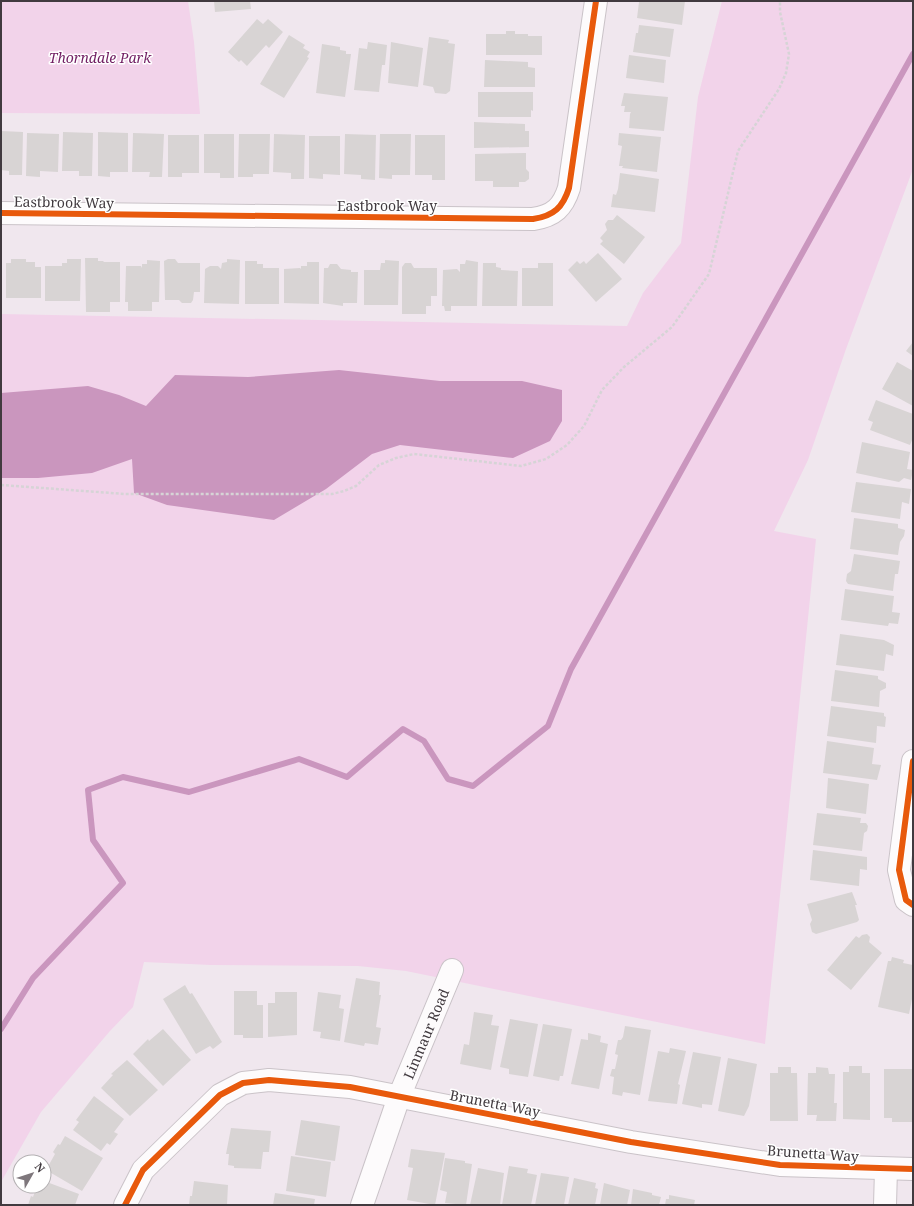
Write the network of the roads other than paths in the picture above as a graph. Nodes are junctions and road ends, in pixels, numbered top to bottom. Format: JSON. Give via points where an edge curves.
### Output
{"nodes":[{"id":1,"x":596,"y":1,"type":"edge"},
{"id":2,"x":1,"y":213,"type":"edge"},
{"id":3,"x":913,"y":761,"type":"edge"},
{"id":4,"x":913,"y":905,"type":"edge"},
{"id":5,"x":452,"y":970,"type":"dead end"},
{"id":6,"x":399,"y":1097,"type":"junction"},
{"id":7,"x":913,"y":1169,"type":"edge"},
{"id":8,"x":886,"y":1170,"type":"junction"},
{"id":9,"x":125,"y":1205,"type":"edge"},
{"id":10,"x":362,"y":1205,"type":"edge"},
{"id":11,"x":885,"y":1205,"type":"edge"}],
"edges":[{"from":1,"to":2,"type":"street","name":"Eastbrook Way","via":[[569,188],[564,203],[548,216],[533,219]]},
{"from":3,"to":4,"type":"street","via":[[899,870],[906,900]]},
{"from":5,"to":6,"type":"street","name":"Linmaur Road"},
{"from":6,"to":8,"type":"street","name":"Brunetta Way","via":[[631,1142],[780,1165]]},
{"from":6,"to":9,"type":"street","name":"Brunetta Way","via":[[350,1087],[269,1080],[243,1083],[220,1095],[143,1170]]},
{"from":6,"to":10,"type":"street","name":"Linmaur Road"},
{"from":7,"to":8,"type":"street","name":"Brunetta Way"},
{"from":8,"to":11,"type":"street"}]}
